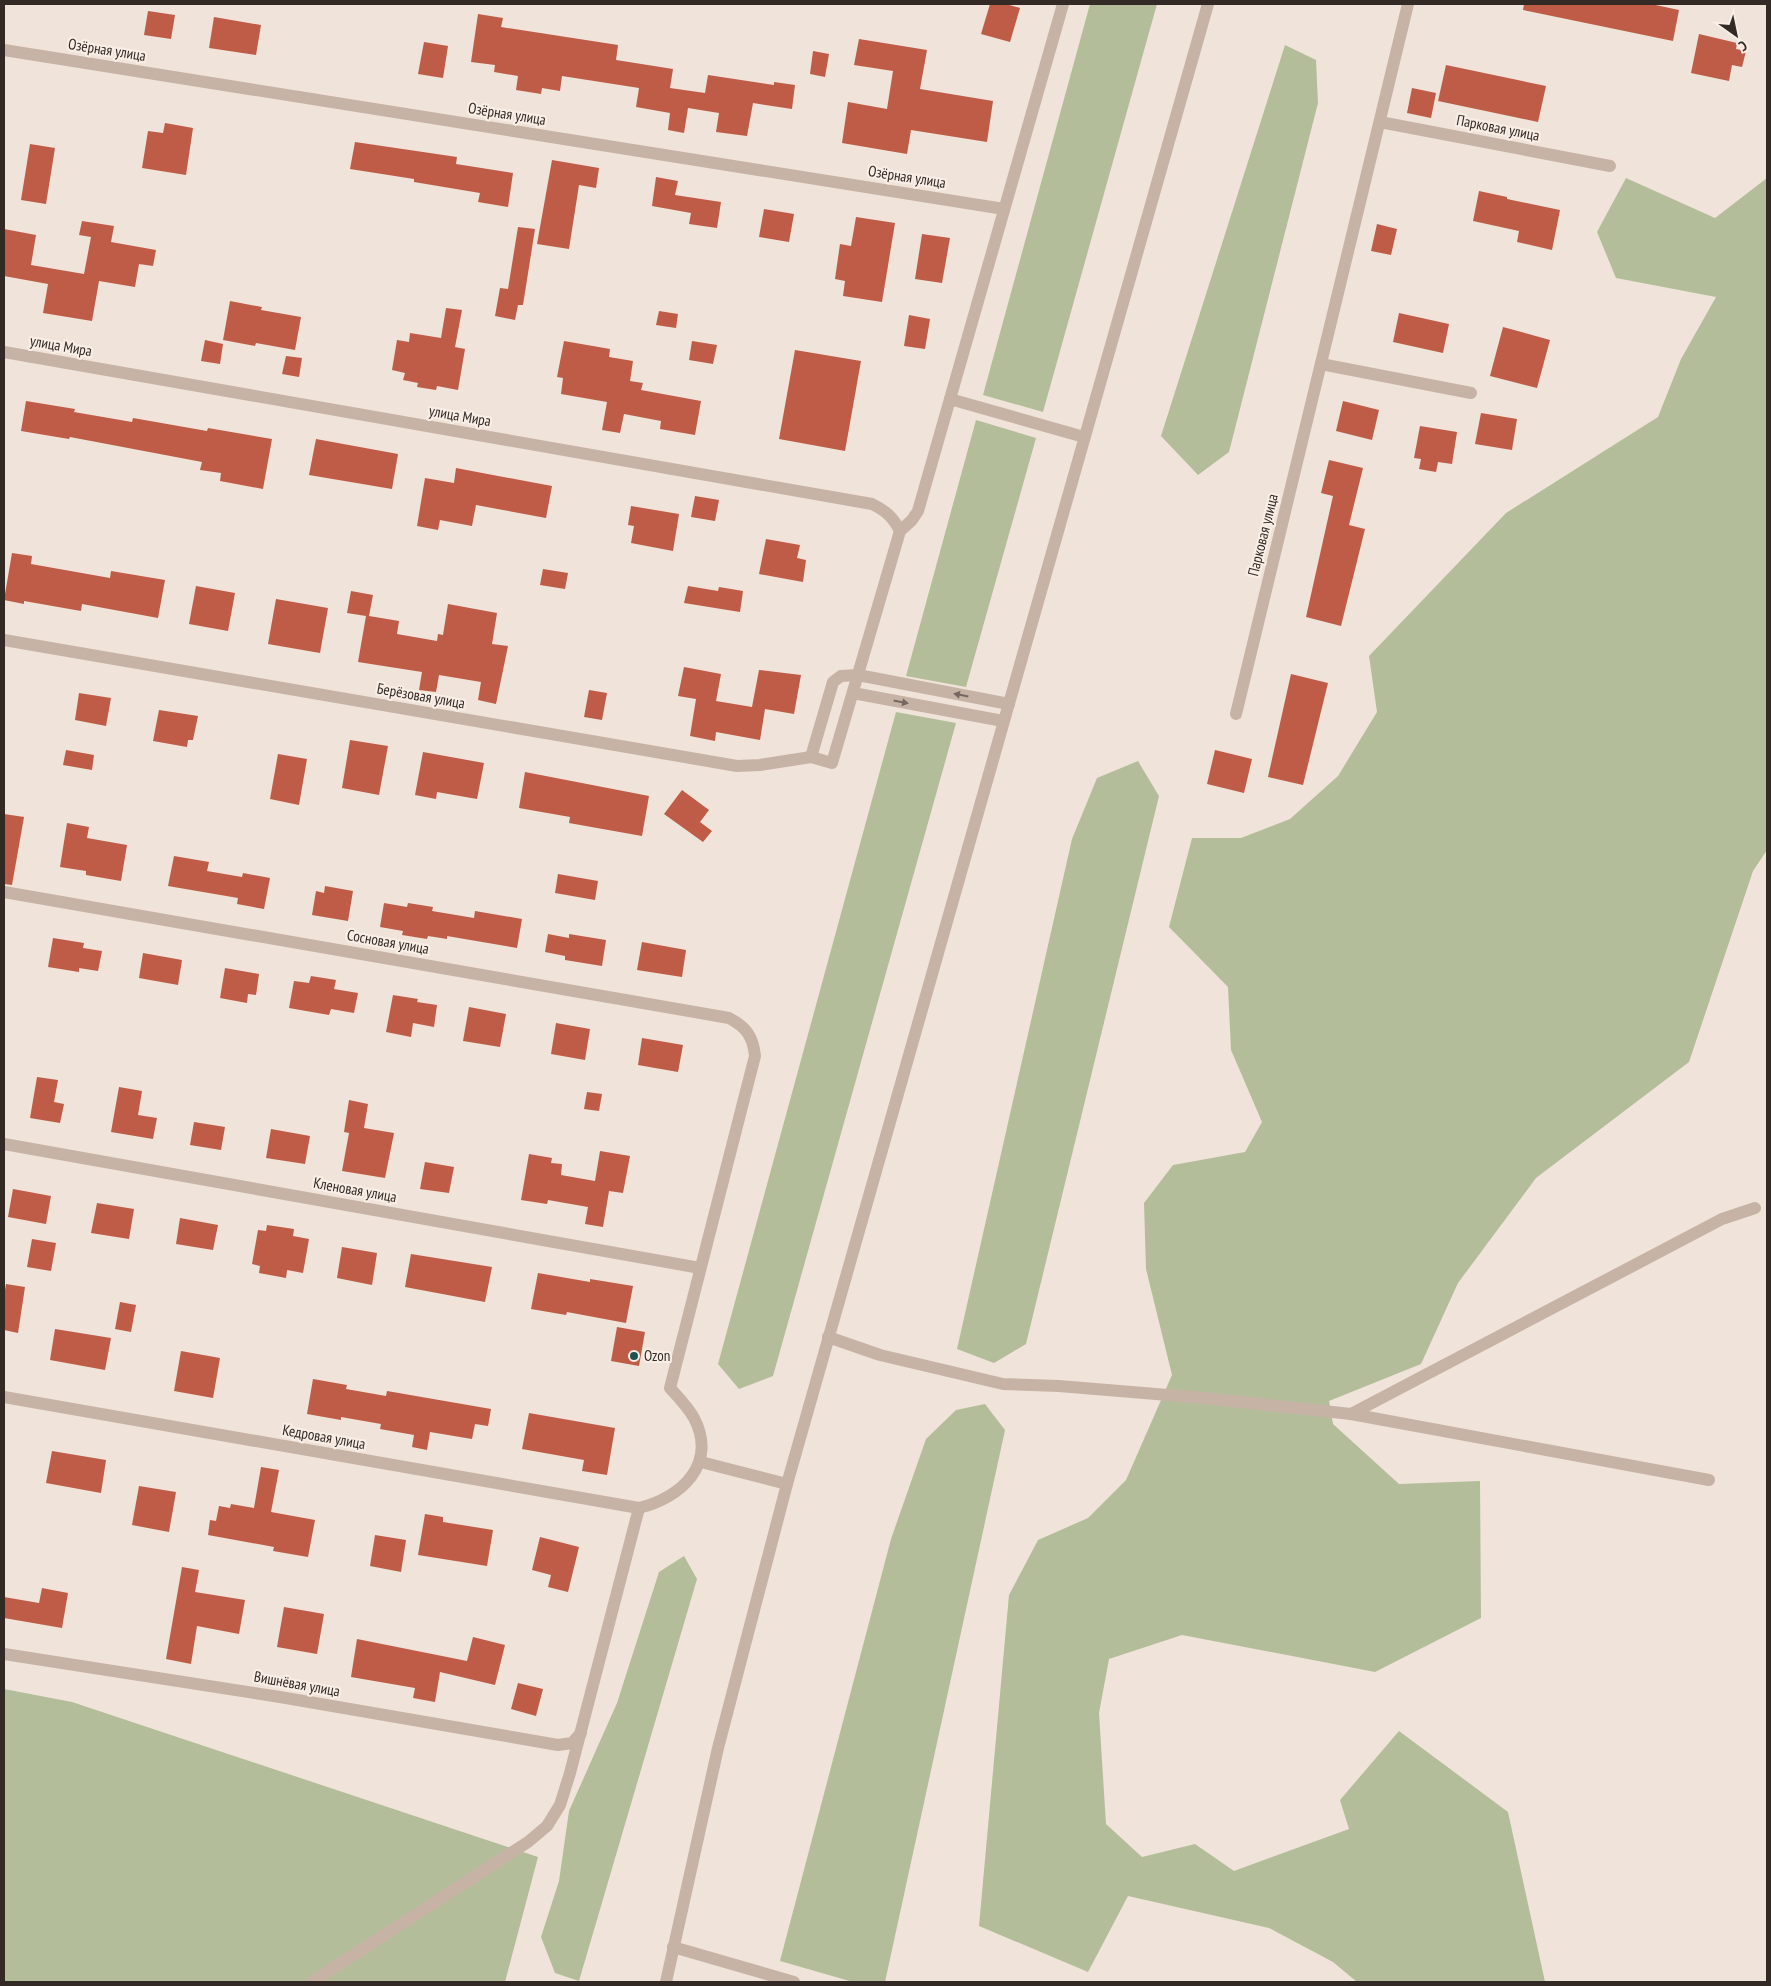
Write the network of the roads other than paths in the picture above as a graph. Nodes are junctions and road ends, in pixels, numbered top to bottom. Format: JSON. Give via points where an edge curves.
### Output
{"nodes":[{"id":1,"x":1063,"y":4,"type":"edge"},
{"id":2,"x":1208,"y":4,"type":"edge"},
{"id":3,"x":1408,"y":4,"type":"edge"},
{"id":4,"x":4,"y":50,"type":"edge"},
{"id":5,"x":1380,"y":122,"type":"junction"},
{"id":6,"x":1610,"y":166,"type":"dead end"},
{"id":7,"x":1004,"y":209,"type":"junction"},
{"id":8,"x":4,"y":352,"type":"edge"},
{"id":9,"x":1321,"y":364,"type":"junction"},
{"id":10,"x":1470,"y":393,"type":"dead end"},
{"id":11,"x":950,"y":399,"type":"junction"},
{"id":12,"x":1084,"y":437,"type":"junction"},
{"id":13,"x":900,"y":531,"type":"junction"},
{"id":14,"x":4,"y":640,"type":"edge"},
{"id":15,"x":858,"y":675,"type":"junction"},
{"id":16,"x":853,"y":693,"type":"junction"},
{"id":17,"x":1009,"y":704,"type":"junction"},
{"id":18,"x":1236,"y":714,"type":"dead end"},
{"id":19,"x":1003,"y":721,"type":"junction"},
{"id":20,"x":811,"y":756,"type":"junction"},
{"id":21,"x":4,"y":892,"type":"edge"},
{"id":22,"x":4,"y":1144,"type":"edge"},
{"id":23,"x":1755,"y":1208,"type":"dead end"},
{"id":24,"x":700,"y":1268,"type":"junction"},
{"id":25,"x":828,"y":1337,"type":"junction"},
{"id":26,"x":4,"y":1397,"type":"edge"},
{"id":27,"x":1350,"y":1414,"type":"junction"},
{"id":28,"x":701,"y":1462,"type":"junction"},
{"id":29,"x":1709,"y":1480,"type":"dead end"},
{"id":30,"x":786,"y":1484,"type":"junction"},
{"id":31,"x":639,"y":1508,"type":"junction"},
{"id":32,"x":4,"y":1654,"type":"edge"},
{"id":33,"x":581,"y":1733,"type":"junction"},
{"id":34,"x":673,"y":1948,"type":"junction"},
{"id":35,"x":312,"y":1982,"type":"edge"},
{"id":36,"x":666,"y":1982,"type":"edge"},
{"id":37,"x":794,"y":1982,"type":"edge"}],
"edges":[{"from":1,"to":7,"type":"street"},
{"from":2,"to":12,"type":"street"},
{"from":3,"to":5,"type":"street","name":"Парковая улица"},
{"from":4,"to":7,"type":"street","name":"Озёрная улица"},
{"from":5,"to":6,"type":"street","name":"Парковая улица"},
{"from":5,"to":9,"type":"street","name":"Парковая улица"},
{"from":7,"to":11,"type":"street"},
{"from":8,"to":13,"type":"street","name":"улица Мира","via":[[872,504],[893,518]]},
{"from":9,"to":10,"type":"street"},
{"from":9,"to":18,"type":"street","name":"Парковая улица"},
{"from":11,"to":12,"type":"street"},
{"from":11,"to":13,"type":"street","via":[[918,511]]},
{"from":12,"to":17,"type":"street"},
{"from":13,"to":15,"type":"street"},
{"from":14,"to":20,"type":"street","name":"Берёзовая улица","via":[[737,766]]},
{"from":15,"to":16,"type":"street"},
{"from":17,"to":15,"type":"street","one_way":true},
{"from":15,"to":20,"type":"street","via":[[841,676],[833,682]]},
{"from":16,"to":19,"type":"street","one_way":true},
{"from":16,"to":20,"type":"street","name":"Берёзовая улица","via":[[832,762]]},
{"from":17,"to":19,"type":"street"},
{"from":19,"to":25,"type":"street"},
{"from":21,"to":24,"type":"street","name":"Сосновая улица","via":[[729,1018],[741,1024],[750,1033],[755,1056]]},
{"from":22,"to":24,"type":"street","name":"Кленовая улица"},
{"from":23,"to":27,"type":"street","via":[[1722,1219]]},
{"from":24,"to":28,"type":"street","via":[[670,1388],[694,1418],[701,1436]]},
{"from":25,"to":27,"type":"street","via":[[880,1355],[1003,1384],[1204,1398]]},
{"from":25,"to":30,"type":"street"},
{"from":26,"to":31,"type":"street","name":"Кедровая улица"},
{"from":27,"to":29,"type":"street"},
{"from":28,"to":30,"type":"street"},
{"from":28,"to":31,"type":"street","via":[[687,1484],[668,1498]]},
{"from":30,"to":34,"type":"street","via":[[718,1748]]},
{"from":31,"to":33,"type":"street"},
{"from":32,"to":33,"type":"street","name":"Вишнёвая улица","via":[[558,1745],[572,1743]]},
{"from":33,"to":35,"type":"street","via":[[560,1805],[547,1826],[528,1842]]},
{"from":34,"to":36,"type":"street"},
{"from":34,"to":37,"type":"street"}]}
